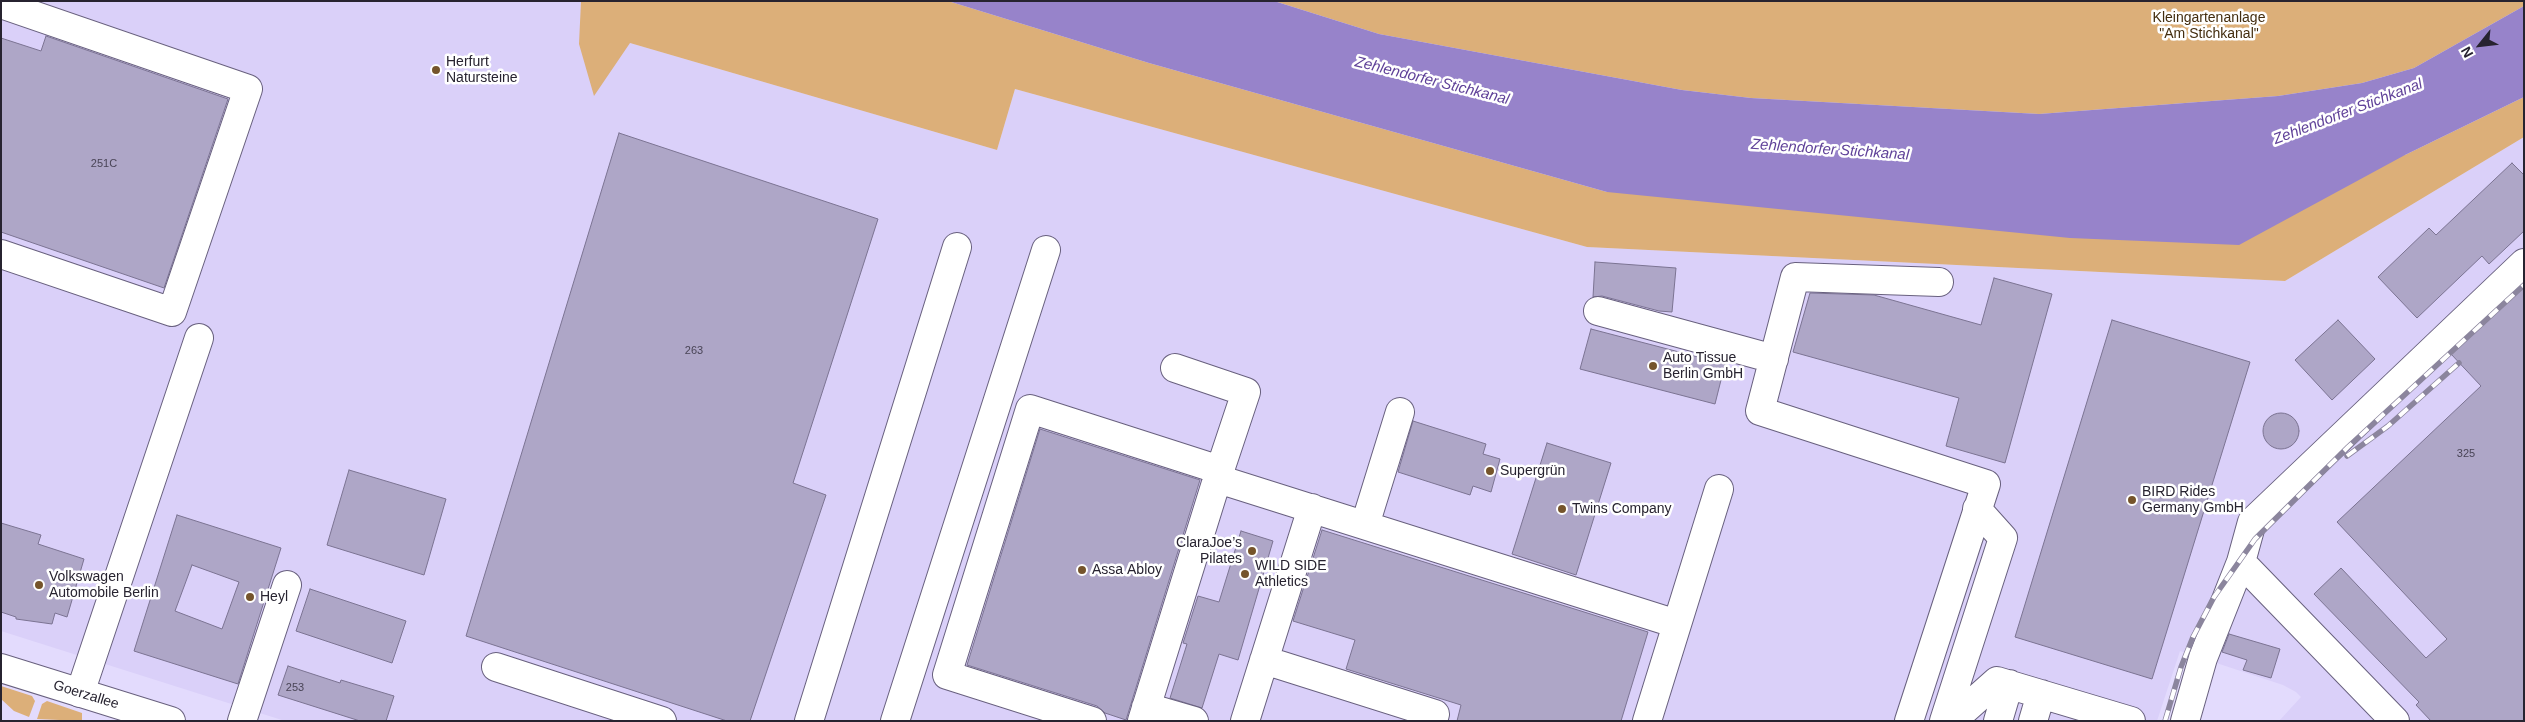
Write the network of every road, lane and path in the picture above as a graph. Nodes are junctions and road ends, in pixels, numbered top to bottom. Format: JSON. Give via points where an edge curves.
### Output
{"nodes":[{"id":1,"x":1,"y":4,"type":"edge"},
{"id":2,"x":957,"y":247,"type":"dead end"},
{"id":3,"x":1046,"y":250,"type":"dead end"},
{"id":4,"x":1,"y":254,"type":"edge"},
{"id":5,"x":2524,"y":263,"type":"edge"},
{"id":6,"x":1939,"y":282,"type":"dead end"},
{"id":7,"x":1598,"y":311,"type":"dead end"},
{"id":8,"x":199,"y":338,"type":"dead end"},
{"id":9,"x":1774,"y":359,"type":"junction"},
{"id":10,"x":1175,"y":368,"type":"dead end"},
{"id":11,"x":1400,"y":412,"type":"dead end"},
{"id":12,"x":1219,"y":474,"type":"junction"},
{"id":13,"x":1719,"y":489,"type":"dead end"},
{"id":14,"x":1312,"y":508,"type":"junction"},
{"id":15,"x":1978,"y":509,"type":"junction"},
{"id":16,"x":1365,"y":525,"type":"junction"},
{"id":17,"x":2241,"y":562,"type":"junction"},
{"id":18,"x":288,"y":585,"type":"dead end"},
{"id":19,"x":1677,"y":624,"type":"junction"},
{"id":20,"x":1264,"y":660,"type":"junction"},
{"id":21,"x":496,"y":667,"type":"dead end"},
{"id":22,"x":1,"y":668,"type":"edge"},
{"id":23,"x":2009,"y":684,"type":"junction"},
{"id":24,"x":80,"y":693,"type":"junction"},
{"id":25,"x":2041,"y":694,"type":"junction"},
{"id":26,"x":2081,"y":713,"type":"edge"},
{"id":27,"x":1144,"y":714,"type":"edge"},
{"id":28,"x":171,"y":721,"type":"edge"},
{"id":29,"x":242,"y":721,"type":"edge"},
{"id":30,"x":662,"y":721,"type":"edge"},
{"id":31,"x":809,"y":721,"type":"edge"},
{"id":32,"x":895,"y":721,"type":"edge"},
{"id":33,"x":1092,"y":721,"type":"edge"},
{"id":34,"x":1194,"y":721,"type":"edge"},
{"id":35,"x":1245,"y":721,"type":"edge"},
{"id":36,"x":1433,"y":721,"type":"edge"},
{"id":37,"x":1647,"y":721,"type":"edge"},
{"id":38,"x":1909,"y":721,"type":"edge"},
{"id":39,"x":1944,"y":721,"type":"edge"},
{"id":40,"x":1952,"y":721,"type":"edge"},
{"id":41,"x":1998,"y":721,"type":"edge"},
{"id":42,"x":2033,"y":721,"type":"edge"},
{"id":43,"x":2131,"y":721,"type":"edge"},
{"id":44,"x":2185,"y":721,"type":"edge"},
{"id":45,"x":2395,"y":721,"type":"edge"}],
"edges":[{"from":1,"to":4,"type":"main road","via":[[248,89],[172,312]]},
{"from":2,"to":31,"type":"main road"},
{"from":3,"to":32,"type":"main road"},
{"from":5,"to":17,"type":"main road","via":[[2252,522]]},
{"from":6,"to":9,"type":"main road","via":[[1795,277]]},
{"from":7,"to":9,"type":"main road"},
{"from":8,"to":24,"type":"main road"},
{"from":9,"to":15,"type":"main road","via":[[1760,411],[1986,484]]},
{"from":10,"to":12,"type":"main road","via":[[1246,392]]},
{"from":11,"to":16,"type":"main road"},
{"from":12,"to":14,"type":"main road"},
{"from":12,"to":27,"type":"main road"},
{"from":12,"to":33,"type":"main road","via":[[1030,409],[947,675]]},
{"from":13,"to":19,"type":"main road"},
{"from":14,"to":16,"type":"main road"},
{"from":14,"to":20,"type":"main road"},
{"from":15,"to":38,"type":"main road"},
{"from":15,"to":39,"type":"main road","via":[[2003,538]]},
{"from":16,"to":19,"type":"main road"},
{"from":17,"to":44,"type":"main road","via":[[2203,658]]},
{"from":17,"to":45,"type":"main road"},
{"from":18,"to":29,"type":"main road"},
{"from":19,"to":37,"type":"main road"},
{"from":20,"to":35,"type":"main road"},
{"from":20,"to":36,"type":"main road","via":[[1435,714]]},
{"from":21,"to":30,"type":"main road"},
{"from":22,"to":24,"type":"main road","name":"Goerzallee"},
{"from":23,"to":25,"type":"main road"},
{"from":23,"to":40,"type":"main road","via":[[1997,681]]},
{"from":23,"to":41,"type":"main road"},
{"from":24,"to":28,"type":"main road","name":"Goerzallee"},
{"from":25,"to":26,"type":"main road"},
{"from":25,"to":42,"type":"main road"},
{"from":26,"to":43,"type":"main road"},
{"from":27,"to":34,"type":"main road"}]}
